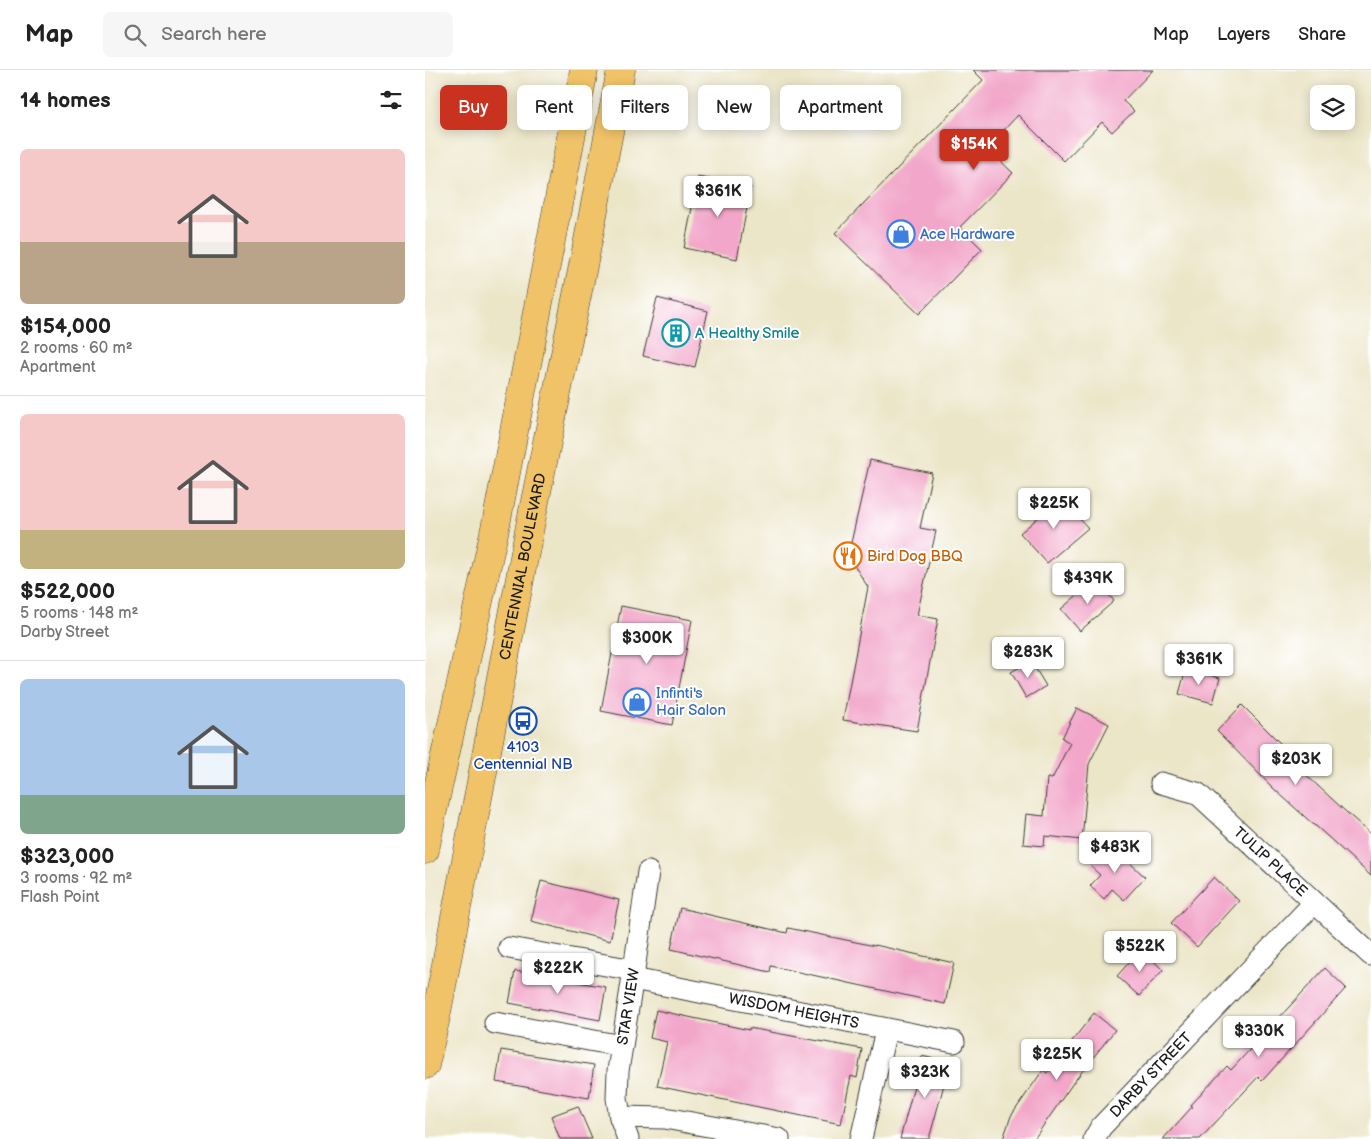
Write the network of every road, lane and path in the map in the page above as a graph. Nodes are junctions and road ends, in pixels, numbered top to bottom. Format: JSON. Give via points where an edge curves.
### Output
{"nodes":[{"id":1,"x":584,"y":70,"type":"edge"},
{"id":2,"x":621,"y":70,"type":"edge"},
{"id":3,"x":1161,"y":783,"type":"dead end"},
{"id":4,"x":425,"y":850,"type":"edge"},
{"id":5,"x":648,"y":872,"type":"dead end"},
{"id":6,"x":1314,"y":902,"type":"junction"},
{"id":7,"x":509,"y":948,"type":"dead end"},
{"id":8,"x":1371,"y":954,"type":"edge"},
{"id":9,"x":633,"y":974,"type":"junction"},
{"id":10,"x":495,"y":1023,"type":"dead end"},
{"id":11,"x":886,"y":1030,"type":"junction"},
{"id":12,"x":954,"y":1042,"type":"dead end"},
{"id":13,"x":622,"y":1046,"type":"junction"},
{"id":14,"x":425,"y":1064,"type":"edge"},
{"id":15,"x":620,"y":1117,"type":"junction"},
{"id":16,"x":628,"y":1139,"type":"edge"},
{"id":17,"x":779,"y":1139,"type":"edge"},
{"id":18,"x":861,"y":1139,"type":"edge"},
{"id":19,"x":1094,"y":1139,"type":"edge"}],
"edges":[{"from":1,"to":4,"type":"main road","via":[[497,519]]},
{"from":2,"to":14,"type":"main road","name":"CENTENNIAL BOULEVARD"},
{"from":3,"to":6,"type":"street","name":"TULIP PLACE","via":[[1197,793]]},
{"from":5,"to":9,"type":"street","name":"STAR VIEW"},
{"from":6,"to":8,"type":"street","name":"TULIP PLACE"},
{"from":6,"to":19,"type":"street","name":"DARBY STREET","via":[[1101,1127]]},
{"from":7,"to":9,"type":"street","name":"WISDOM HEIGHTS"},
{"from":9,"to":11,"type":"street","name":"WISDOM HEIGHTS"},
{"from":9,"to":13,"type":"street","name":"STAR VIEW"},
{"from":10,"to":13,"type":"street"},
{"from":11,"to":12,"type":"street","name":"WISDOM HEIGHTS"},
{"from":11,"to":18,"type":"street"},
{"from":13,"to":15,"type":"street","name":"STAR VIEW","via":[[617,1098]]},
{"from":15,"to":16,"type":"street","name":"STAR VIEW"},
{"from":15,"to":17,"type":"street","via":[[665,1118]]}]}
